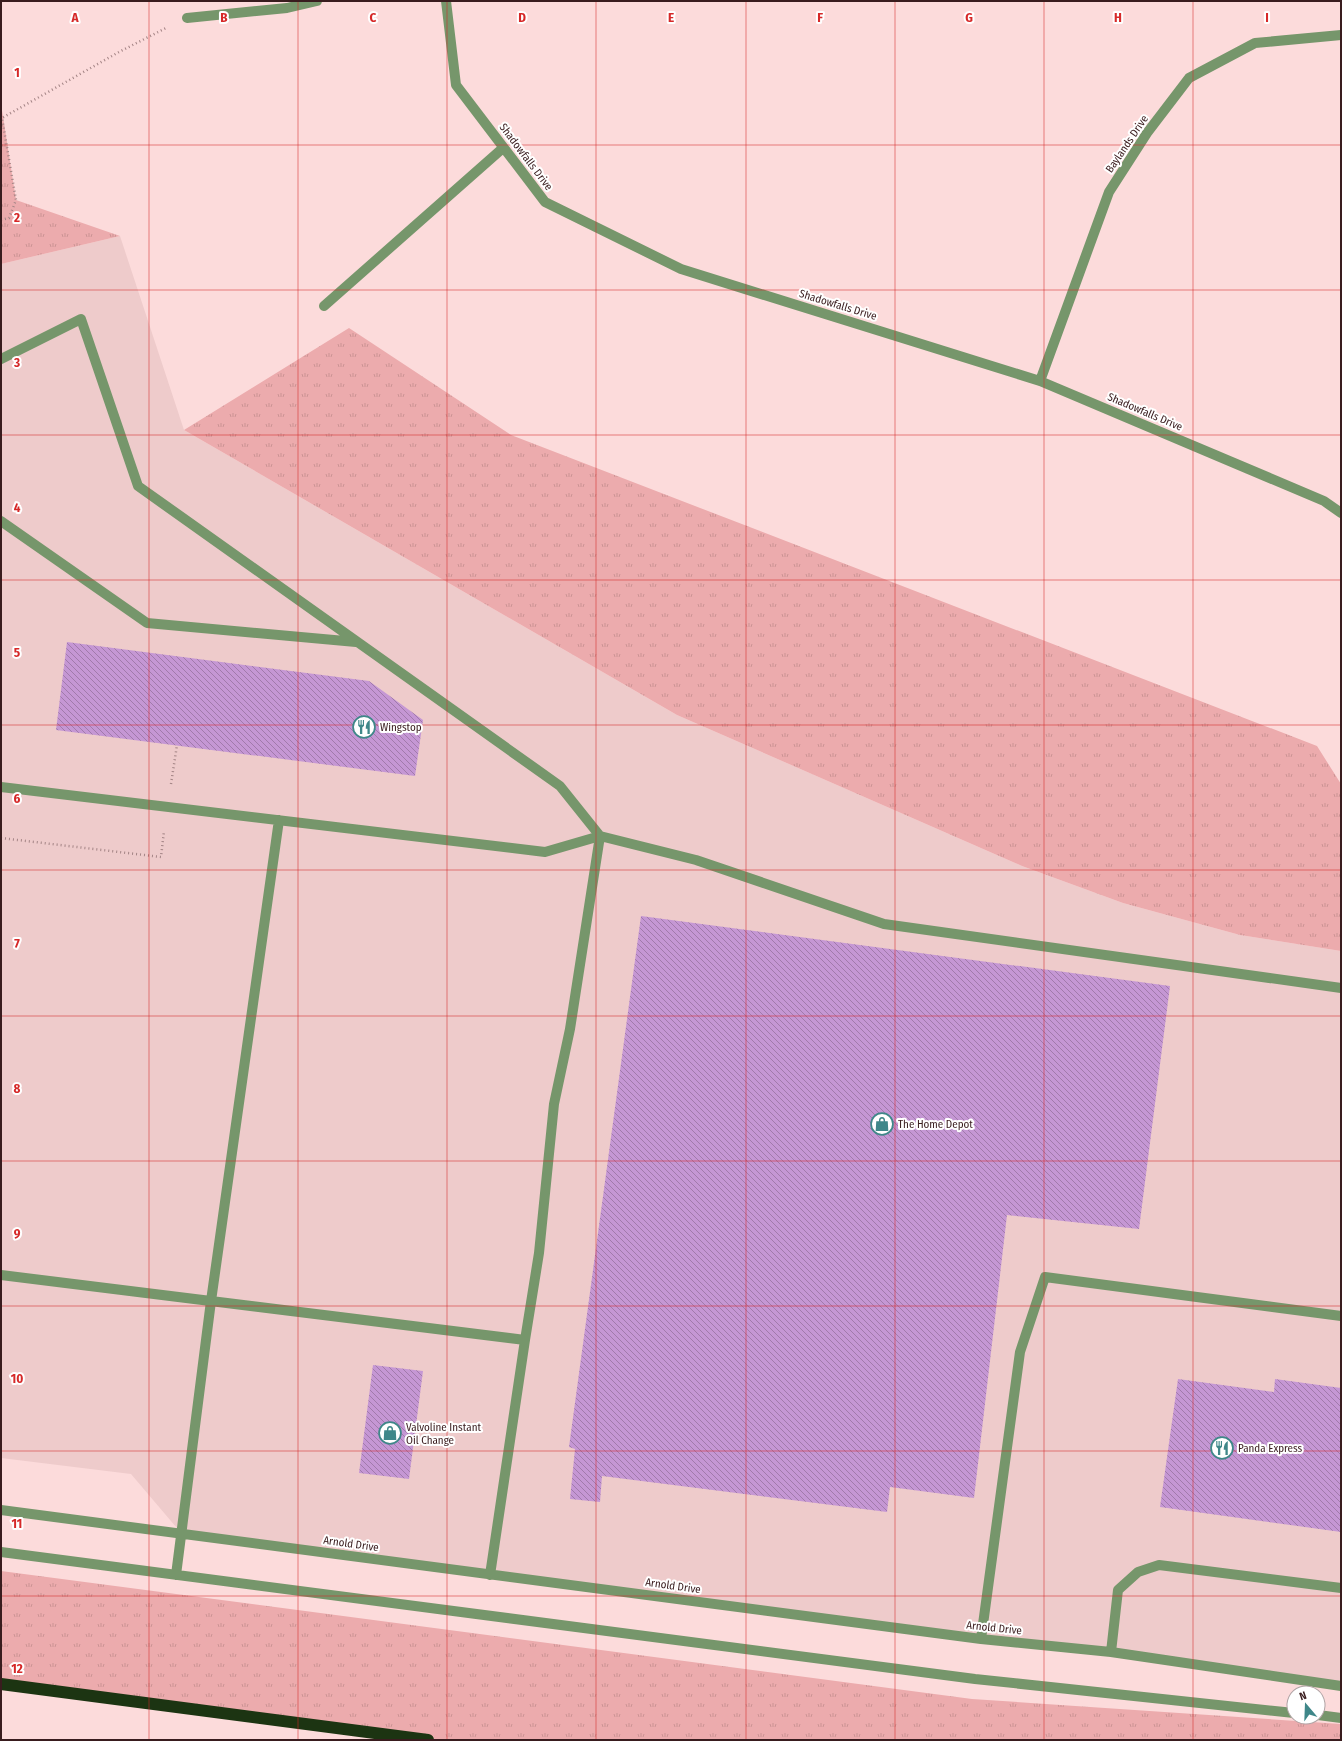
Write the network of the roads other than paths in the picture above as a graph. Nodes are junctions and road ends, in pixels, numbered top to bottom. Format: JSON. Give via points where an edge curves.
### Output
{"nodes":[{"id":1,"x":317,"y":1,"type":"edge"},
{"id":2,"x":446,"y":1,"type":"edge"},
{"id":3,"x":187,"y":18,"type":"road end"},
{"id":4,"x":1341,"y":36,"type":"edge"},
{"id":5,"x":503,"y":148,"type":"junction"},
{"id":6,"x":324,"y":306,"type":"dead end"},
{"id":7,"x":1,"y":359,"type":"edge"},
{"id":8,"x":1040,"y":381,"type":"junction"},
{"id":9,"x":1341,"y":513,"type":"edge"},
{"id":10,"x":1,"y":521,"type":"edge"},
{"id":11,"x":357,"y":642,"type":"junction"},
{"id":12,"x":1,"y":787,"type":"edge"},
{"id":13,"x":280,"y":820,"type":"junction"},
{"id":14,"x":600,"y":836,"type":"junction"},
{"id":15,"x":1341,"y":988,"type":"edge"},
{"id":16,"x":1,"y":1275,"type":"edge"},
{"id":17,"x":211,"y":1301,"type":"junction"},
{"id":18,"x":1341,"y":1316,"type":"edge"},
{"id":19,"x":524,"y":1340,"type":"junction"},
{"id":20,"x":1,"y":1510,"type":"edge"},
{"id":21,"x":182,"y":1534,"type":"junction"},
{"id":22,"x":1,"y":1552,"type":"edge"},
{"id":23,"x":176,"y":1574,"type":"junction"},
{"id":24,"x":490,"y":1574,"type":"junction"},
{"id":25,"x":1341,"y":1588,"type":"edge"},
{"id":26,"x":981,"y":1639,"type":"junction"},
{"id":27,"x":1111,"y":1652,"type":"junction"},
{"id":28,"x":1,"y":1684,"type":"edge"},
{"id":29,"x":1341,"y":1686,"type":"edge"},
{"id":30,"x":1286,"y":1712,"type":"edge"},
{"id":31,"x":1326,"y":1716,"type":"edge"},
{"id":32,"x":1341,"y":1718,"type":"edge"},
{"id":33,"x":428,"y":1740,"type":"edge"}],
"edges":[{"from":1,"to":3,"type":"street","via":[[287,8]]},
{"from":2,"to":5,"type":"street","name":"Shadowfalls Drive","via":[[456,86]]},
{"from":4,"to":8,"type":"street","name":"Baylands Drive","via":[[1255,43],[1189,78],[1147,134],[1109,192]]},
{"from":5,"to":6,"type":"street"},
{"from":5,"to":8,"type":"street","name":"Shadowfalls Drive","via":[[545,202],[681,269]]},
{"from":7,"to":11,"type":"street","via":[[81,319],[138,486]]},
{"from":8,"to":9,"type":"street","name":"Shadowfalls Drive","via":[[1324,501]]},
{"from":10,"to":11,"type":"street","via":[[147,623]]},
{"from":11,"to":14,"type":"street","via":[[560,786]]},
{"from":12,"to":13,"type":"street"},
{"from":13,"to":14,"type":"street","via":[[545,852]]},
{"from":13,"to":17,"type":"street"},
{"from":14,"to":15,"type":"street","via":[[696,860],[884,924]]},
{"from":14,"to":19,"type":"street","via":[[570,1029],[554,1104],[539,1253]]},
{"from":16,"to":17,"type":"street"},
{"from":17,"to":19,"type":"street"},
{"from":17,"to":21,"type":"street"},
{"from":18,"to":26,"type":"street","via":[[1045,1277],[1020,1352]]},
{"from":19,"to":24,"type":"street"},
{"from":20,"to":21,"type":"street","name":"Arnold Drive"},
{"from":21,"to":23,"type":"street"},
{"from":21,"to":24,"type":"street","name":"Arnold Drive"},
{"from":22,"to":23,"type":"street"},
{"from":23,"to":30,"type":"street","via":[[975,1679]]},
{"from":24,"to":26,"type":"street","name":"Arnold Drive"},
{"from":25,"to":27,"type":"street","via":[[1158,1565],[1138,1572],[1118,1590]]},
{"from":26,"to":27,"type":"street","name":"Arnold Drive"},
{"from":27,"to":29,"type":"street","name":"Arnold Drive"},
{"from":28,"to":33,"type":"highway"},
{"from":31,"to":32,"type":"street"}]}
